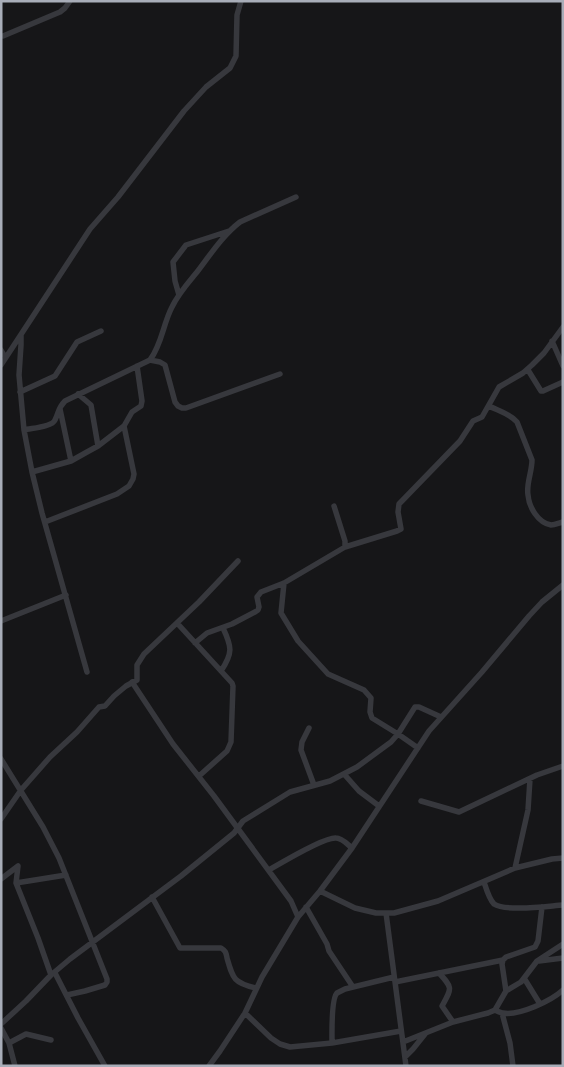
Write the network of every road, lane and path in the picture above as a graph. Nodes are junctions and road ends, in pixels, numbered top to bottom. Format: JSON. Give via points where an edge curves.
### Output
{"nodes":[{"id":1,"x":70,"y":1,"type":"edge"},
{"id":2,"x":241,"y":1,"type":"edge"},
{"id":3,"x":3,"y":36,"type":"dead end"},
{"id":4,"x":296,"y":197,"type":"dead end"},
{"id":5,"x":230,"y":231,"type":"junction"},
{"id":6,"x":179,"y":295,"type":"junction"},
{"id":7,"x":563,"y":327,"type":"edge"},
{"id":8,"x":101,"y":331,"type":"dead end"},
{"id":9,"x":21,"y":335,"type":"junction"},
{"id":10,"x":552,"y":341,"type":"junction"},
{"id":11,"x":1,"y":350,"type":"edge"},
{"id":12,"x":10,"y":350,"type":"junction"},
{"id":13,"x":21,"y":350,"type":"junction"},
{"id":14,"x":5,"y":357,"type":"junction"},
{"id":15,"x":150,"y":360,"type":"junction"},
{"id":16,"x":1,"y":365,"type":"edge"},
{"id":17,"x":137,"y":366,"type":"junction"},
{"id":18,"x":563,"y":366,"type":"edge"},
{"id":19,"x":528,"y":370,"type":"junction"},
{"id":20,"x":280,"y":374,"type":"dead end"},
{"id":21,"x":563,"y":382,"type":"edge"},
{"id":22,"x":20,"y":392,"type":"junction"},
{"id":23,"x":78,"y":394,"type":"junction"},
{"id":24,"x":60,"y":406,"type":"junction"},
{"id":25,"x":489,"y":406,"type":"junction"},
{"id":26,"x":124,"y":426,"type":"junction"},
{"id":27,"x":24,"y":430,"type":"junction"},
{"id":28,"x":98,"y":446,"type":"junction"},
{"id":29,"x":71,"y":461,"type":"junction"},
{"id":30,"x":32,"y":472,"type":"junction"},
{"id":31,"x":334,"y":506,"type":"dead end"},
{"id":32,"x":45,"y":522,"type":"junction"},
{"id":33,"x":563,"y":522,"type":"edge"},
{"id":34,"x":345,"y":547,"type":"junction"},
{"id":35,"x":238,"y":561,"type":"dead end"},
{"id":36,"x":284,"y":583,"type":"junction"},
{"id":37,"x":563,"y":585,"type":"edge"},
{"id":38,"x":556,"y":590,"type":"junction"},
{"id":39,"x":563,"y":594,"type":"edge"},
{"id":40,"x":66,"y":595,"type":"junction"},
{"id":41,"x":1,"y":621,"type":"edge"},
{"id":42,"x":177,"y":623,"type":"junction"},
{"id":43,"x":223,"y":628,"type":"junction"},
{"id":44,"x":195,"y":643,"type":"junction"},
{"id":45,"x":221,"y":671,"type":"junction"},
{"id":46,"x":87,"y":672,"type":"dead end"},
{"id":47,"x":132,"y":682,"type":"junction"},
{"id":48,"x":441,"y":717,"type":"junction"},
{"id":49,"x":309,"y":728,"type":"dead end"},
{"id":50,"x":398,"y":734,"type":"junction"},
{"id":51,"x":418,"y":748,"type":"junction"},
{"id":52,"x":1,"y":760,"type":"edge"},
{"id":53,"x":563,"y":766,"type":"edge"},
{"id":54,"x":344,"y":774,"type":"junction"},
{"id":55,"x":199,"y":776,"type":"junction"},
{"id":56,"x":530,"y":779,"type":"junction"},
{"id":57,"x":314,"y":785,"type":"junction"},
{"id":58,"x":21,"y":790,"type":"junction"},
{"id":59,"x":421,"y":801,"type":"dead end"},
{"id":60,"x":379,"y":806,"type":"junction"},
{"id":61,"x":1,"y":819,"type":"edge"},
{"id":62,"x":238,"y":827,"type":"junction"},
{"id":63,"x":352,"y":848,"type":"junction"},
{"id":64,"x":563,"y":858,"type":"edge"},
{"id":65,"x":514,"y":868,"type":"junction"},
{"id":66,"x":269,"y":870,"type":"junction"},
{"id":67,"x":66,"y":875,"type":"junction"},
{"id":68,"x":1,"y":879,"type":"edge"},
{"id":69,"x":484,"y":882,"type":"junction"},
{"id":70,"x":16,"y":883,"type":"junction"},
{"id":71,"x":320,"y":891,"type":"junction"},
{"id":72,"x":152,"y":897,"type":"junction"},
{"id":73,"x":563,"y":905,"type":"edge"},
{"id":74,"x":306,"y":907,"type":"junction"},
{"id":75,"x":542,"y":907,"type":"junction"},
{"id":76,"x":386,"y":913,"type":"junction"},
{"id":77,"x":298,"y":917,"type":"junction"},
{"id":78,"x":92,"y":942,"type":"junction"},
{"id":79,"x":563,"y":944,"type":"edge"},
{"id":80,"x":563,"y":958,"type":"edge"},
{"id":81,"x":503,"y":960,"type":"junction"},
{"id":82,"x":537,"y":961,"type":"junction"},
{"id":83,"x":439,"y":973,"type":"junction"},
{"id":84,"x":53,"y":974,"type":"junction"},
{"id":85,"x":524,"y":978,"type":"junction"},
{"id":86,"x":395,"y":980,"type":"junction"},
{"id":87,"x":256,"y":988,"type":"junction"},
{"id":88,"x":353,"y":988,"type":"junction"},
{"id":89,"x":563,"y":990,"type":"edge"},
{"id":90,"x":506,"y":991,"type":"junction"},
{"id":91,"x":67,"y":995,"type":"junction"},
{"id":92,"x":540,"y":1004,"type":"junction"},
{"id":93,"x":495,"y":1010,"type":"junction"},
{"id":94,"x":245,"y":1013,"type":"junction"},
{"id":95,"x":502,"y":1013,"type":"junction"},
{"id":96,"x":453,"y":1022,"type":"junction"},
{"id":97,"x":1,"y":1024,"type":"edge"},
{"id":98,"x":1,"y":1028,"type":"edge"},
{"id":99,"x":401,"y":1031,"type":"junction"},
{"id":100,"x":426,"y":1034,"type":"junction"},
{"id":101,"x":51,"y":1040,"type":"dead end"},
{"id":102,"x":332,"y":1042,"type":"junction"},
{"id":103,"x":403,"y":1042,"type":"junction"},
{"id":104,"x":9,"y":1043,"type":"junction"},
{"id":105,"x":405,"y":1057,"type":"junction"},
{"id":106,"x":15,"y":1066,"type":"edge"},
{"id":107,"x":105,"y":1066,"type":"edge"},
{"id":108,"x":209,"y":1066,"type":"edge"},
{"id":109,"x":406,"y":1066,"type":"edge"},
{"id":110,"x":513,"y":1066,"type":"edge"}],
"edges":[{"from":1,"to":3,"type":"street","via":[[60,12]]},
{"from":2,"to":9,"type":"street","via":[[237,15],[236,56],[230,68],[206,87],[184,111],[90,229]]},
{"from":4,"to":5,"type":"street","via":[[240,222]]},
{"from":5,"to":6,"type":"street"},
{"from":5,"to":6,"type":"street","via":[[185,246],[173,262]]},
{"from":6,"to":15,"type":"street"},
{"from":7,"to":10,"type":"street"},
{"from":8,"to":22,"type":"street","via":[[77,342],[55,376]]},
{"from":9,"to":12,"type":"street"},
{"from":9,"to":13,"type":"street"},
{"from":10,"to":18,"type":"street"},
{"from":10,"to":19,"type":"street"},
{"from":11,"to":14,"type":"street"},
{"from":12,"to":13,"type":"street"},
{"from":12,"to":14,"type":"street"},
{"from":13,"to":22,"type":"street"},
{"from":14,"to":16,"type":"street"},
{"from":15,"to":17,"type":"street"},
{"from":15,"to":20,"type":"street","via":[[165,366],[175,402],[182,408]]},
{"from":17,"to":23,"type":"street"},
{"from":17,"to":26,"type":"street","via":[[141,406],[132,412]]},
{"from":19,"to":21,"type":"street","via":[[541,391]]},
{"from":19,"to":25,"type":"street","via":[[499,387]]},
{"from":22,"to":27,"type":"street"},
{"from":23,"to":24,"type":"street"},
{"from":23,"to":28,"type":"street","via":[[91,405]]},
{"from":24,"to":27,"type":"street","via":[[53,423]]},
{"from":24,"to":29,"type":"street"},
{"from":25,"to":33,"type":"street","via":[[518,422],[532,460],[527,494],[532,509],[542,521],[552,525]]},
{"from":25,"to":34,"type":"street","via":[[399,504],[401,529]]},
{"from":26,"to":28,"type":"street"},
{"from":26,"to":32,"type":"street","via":[[134,474],[129,486],[117,494]]},
{"from":27,"to":30,"type":"street"},
{"from":28,"to":29,"type":"street"},
{"from":29,"to":30,"type":"street"},
{"from":30,"to":32,"type":"street"},
{"from":31,"to":34,"type":"street"},
{"from":32,"to":40,"type":"street"},
{"from":34,"to":36,"type":"street"},
{"from":35,"to":42,"type":"street"},
{"from":36,"to":43,"type":"street","via":[[258,594],[256,612]]},
{"from":36,"to":50,"type":"street","via":[[282,613],[298,640],[328,674],[364,690],[371,698],[372,718]]},
{"from":37,"to":38,"type":"street"},
{"from":38,"to":39,"type":"street"},
{"from":38,"to":48,"type":"street","via":[[529,616]]},
{"from":40,"to":41,"type":"street"},
{"from":40,"to":46,"type":"street"},
{"from":42,"to":44,"type":"street"},
{"from":42,"to":47,"type":"street","via":[[137,663],[138,677]]},
{"from":43,"to":44,"type":"street","via":[[207,633]]},
{"from":43,"to":45,"type":"street","via":[[230,646],[228,660]]},
{"from":44,"to":45,"type":"street"},
{"from":45,"to":55,"type":"street","via":[[233,686],[231,742],[227,751]]},
{"from":47,"to":55,"type":"street","via":[[173,744]]},
{"from":47,"to":58,"type":"street","via":[[105,706],[99,707]]},
{"from":48,"to":50,"type":"street","via":[[417,707]]},
{"from":48,"to":51,"type":"street"},
{"from":49,"to":57,"type":"street","via":[[301,753]]},
{"from":50,"to":51,"type":"street"},
{"from":50,"to":54,"type":"street"},
{"from":51,"to":60,"type":"street"},
{"from":52,"to":58,"type":"street"},
{"from":53,"to":56,"type":"street"},
{"from":54,"to":57,"type":"street"},
{"from":54,"to":60,"type":"street"},
{"from":55,"to":62,"type":"street"},
{"from":56,"to":59,"type":"street","via":[[459,812]]},
{"from":56,"to":65,"type":"street","via":[[528,810]]},
{"from":57,"to":62,"type":"street","via":[[284,795]]},
{"from":58,"to":61,"type":"street"},
{"from":58,"to":67,"type":"street","via":[[44,827]]},
{"from":60,"to":63,"type":"street"},
{"from":62,"to":66,"type":"street"},
{"from":62,"to":72,"type":"street"},
{"from":63,"to":66,"type":"street","via":[[333,838]]},
{"from":63,"to":71,"type":"street"},
{"from":64,"to":65,"type":"street"},
{"from":65,"to":69,"type":"street"},
{"from":66,"to":77,"type":"street"},
{"from":67,"to":70,"type":"street"},
{"from":67,"to":78,"type":"street"},
{"from":68,"to":70,"type":"street","via":[[18,866]]},
{"from":69,"to":75,"type":"street","via":[[494,904],[509,908]]},
{"from":69,"to":76,"type":"street","via":[[438,902]]},
{"from":70,"to":84,"type":"street"},
{"from":71,"to":74,"type":"street"},
{"from":71,"to":76,"type":"street","via":[[355,908]]},
{"from":72,"to":78,"type":"street"},
{"from":72,"to":87,"type":"street","via":[[180,948],[221,948],[234,978],[243,985]]},
{"from":73,"to":75,"type":"street"},
{"from":74,"to":77,"type":"street"},
{"from":74,"to":88,"type":"street","via":[[329,952]]},
{"from":75,"to":81,"type":"street","via":[[535,948]]},
{"from":76,"to":86,"type":"street"},
{"from":77,"to":87,"type":"street"},
{"from":78,"to":84,"type":"street"},
{"from":78,"to":91,"type":"street","via":[[107,982],[99,988]]},
{"from":79,"to":82,"type":"street"},
{"from":80,"to":82,"type":"street"},
{"from":81,"to":83,"type":"street"},
{"from":81,"to":90,"type":"street"},
{"from":82,"to":85,"type":"street"},
{"from":83,"to":86,"type":"street"},
{"from":83,"to":96,"type":"street","via":[[449,983],[450,992],[442,1006]]},
{"from":84,"to":91,"type":"street"},
{"from":84,"to":97,"type":"street"},
{"from":85,"to":90,"type":"street"},
{"from":85,"to":92,"type":"street"},
{"from":86,"to":88,"type":"street"},
{"from":86,"to":99,"type":"street"},
{"from":87,"to":94,"type":"street"},
{"from":88,"to":102,"type":"street","via":[[335,996]]},
{"from":89,"to":92,"type":"street"},
{"from":90,"to":93,"type":"street"},
{"from":91,"to":107,"type":"street"},
{"from":92,"to":95,"type":"street","via":[[526,1010]]},
{"from":93,"to":95,"type":"street"},
{"from":93,"to":96,"type":"street"},
{"from":94,"to":102,"type":"street","via":[[280,1044],[294,1047]]},
{"from":94,"to":108,"type":"street"},
{"from":95,"to":110,"type":"street"},
{"from":96,"to":100,"type":"street"},
{"from":98,"to":104,"type":"street"},
{"from":99,"to":102,"type":"street"},
{"from":99,"to":103,"type":"street"},
{"from":100,"to":103,"type":"street"},
{"from":100,"to":105,"type":"street"},
{"from":101,"to":104,"type":"street","via":[[26,1034]]},
{"from":103,"to":105,"type":"street"},
{"from":104,"to":106,"type":"street"},
{"from":105,"to":109,"type":"street"}]}
